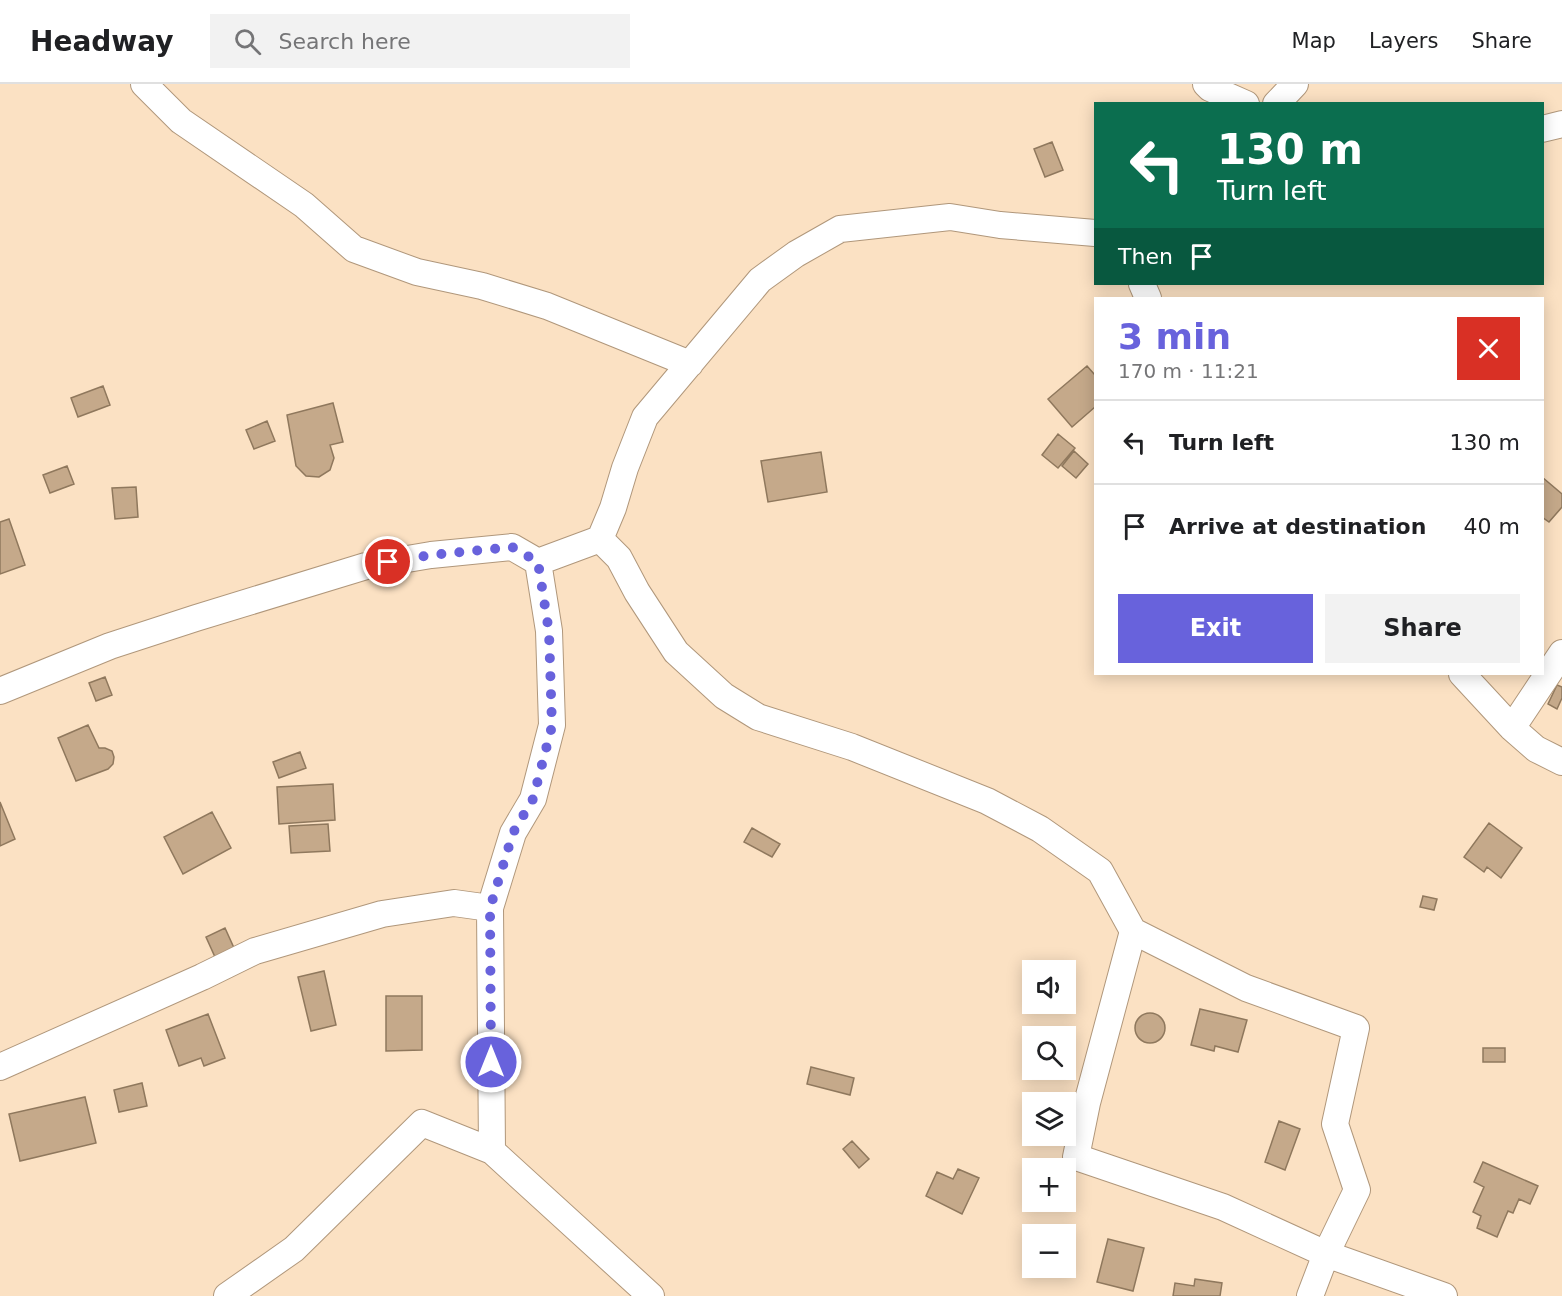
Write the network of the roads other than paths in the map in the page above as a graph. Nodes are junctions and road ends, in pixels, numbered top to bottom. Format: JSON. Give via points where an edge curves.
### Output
{"nodes":[{"id":1,"x":144,"y":84,"type":"edge"},
{"id":2,"x":1206,"y":84,"type":"edge"},
{"id":3,"x":1295,"y":84,"type":"edge"},
{"id":4,"x":1242,"y":102,"type":"edge"},
{"id":5,"x":1278,"y":102,"type":"edge"},
{"id":6,"x":1562,"y":124,"type":"edge"},
{"id":7,"x":1544,"y":128,"type":"edge"},
{"id":8,"x":1094,"y":233,"type":"edge"},
{"id":9,"x":690,"y":364,"type":"junction"},
{"id":10,"x":600,"y":539,"type":"junction"},
{"id":11,"x":538,"y":562,"type":"junction"},
{"id":12,"x":1562,"y":653,"type":"edge"},
{"id":13,"x":1463,"y":675,"type":"edge"},
{"id":14,"x":0,"y":691,"type":"edge"},
{"id":15,"x":1512,"y":728,"type":"junction"},
{"id":16,"x":1562,"y":762,"type":"edge"},
{"id":17,"x":490,"y":908,"type":"junction"},
{"id":18,"x":1133,"y":932,"type":"junction"},
{"id":19,"x":0,"y":1067,"type":"edge"},
{"id":20,"x":492,"y":1150,"type":"junction"},
{"id":21,"x":1326,"y":1254,"type":"junction"},
{"id":22,"x":227,"y":1296,"type":"edge"},
{"id":23,"x":651,"y":1296,"type":"edge"},
{"id":24,"x":1310,"y":1296,"type":"edge"},
{"id":25,"x":1444,"y":1296,"type":"edge"}],
"edges":[{"from":1,"to":9,"type":"street","via":[[181,120],[304,205],[354,249],[417,272],[547,306]]},
{"from":2,"to":4,"type":"street"},
{"from":3,"to":5,"type":"street"},
{"from":6,"to":7,"type":"street"},
{"from":8,"to":9,"type":"street","via":[[950,218],[840,229],[760,280]]},
{"from":9,"to":10,"type":"street","via":[[645,417]]},
{"from":10,"to":11,"type":"street"},
{"from":10,"to":18,"type":"street","via":[[619,558],[676,652],[724,696],[758,717],[852,747],[987,801],[1040,829],[1100,871]]},
{"from":11,"to":14,"type":"street","via":[[512,547],[366,566],[110,646]]},
{"from":11,"to":17,"type":"street","via":[[549,632],[552,726],[533,799],[513,833]]},
{"from":12,"to":15,"type":"street"},
{"from":13,"to":15,"type":"street"},
{"from":15,"to":16,"type":"street","via":[[1536,749]]},
{"from":17,"to":19,"type":"street","via":[[453,903],[382,914],[255,951]]},
{"from":17,"to":20,"type":"street"},
{"from":18,"to":21,"type":"street","via":[[1246,988],[1356,1028],[1335,1124],[1357,1190]]},
{"from":18,"to":21,"type":"street","via":[[1076,1157],[1223,1207]]},
{"from":20,"to":22,"type":"street","via":[[422,1123],[294,1249]]},
{"from":20,"to":23,"type":"street"},
{"from":21,"to":24,"type":"street"},
{"from":21,"to":25,"type":"street"}]}
